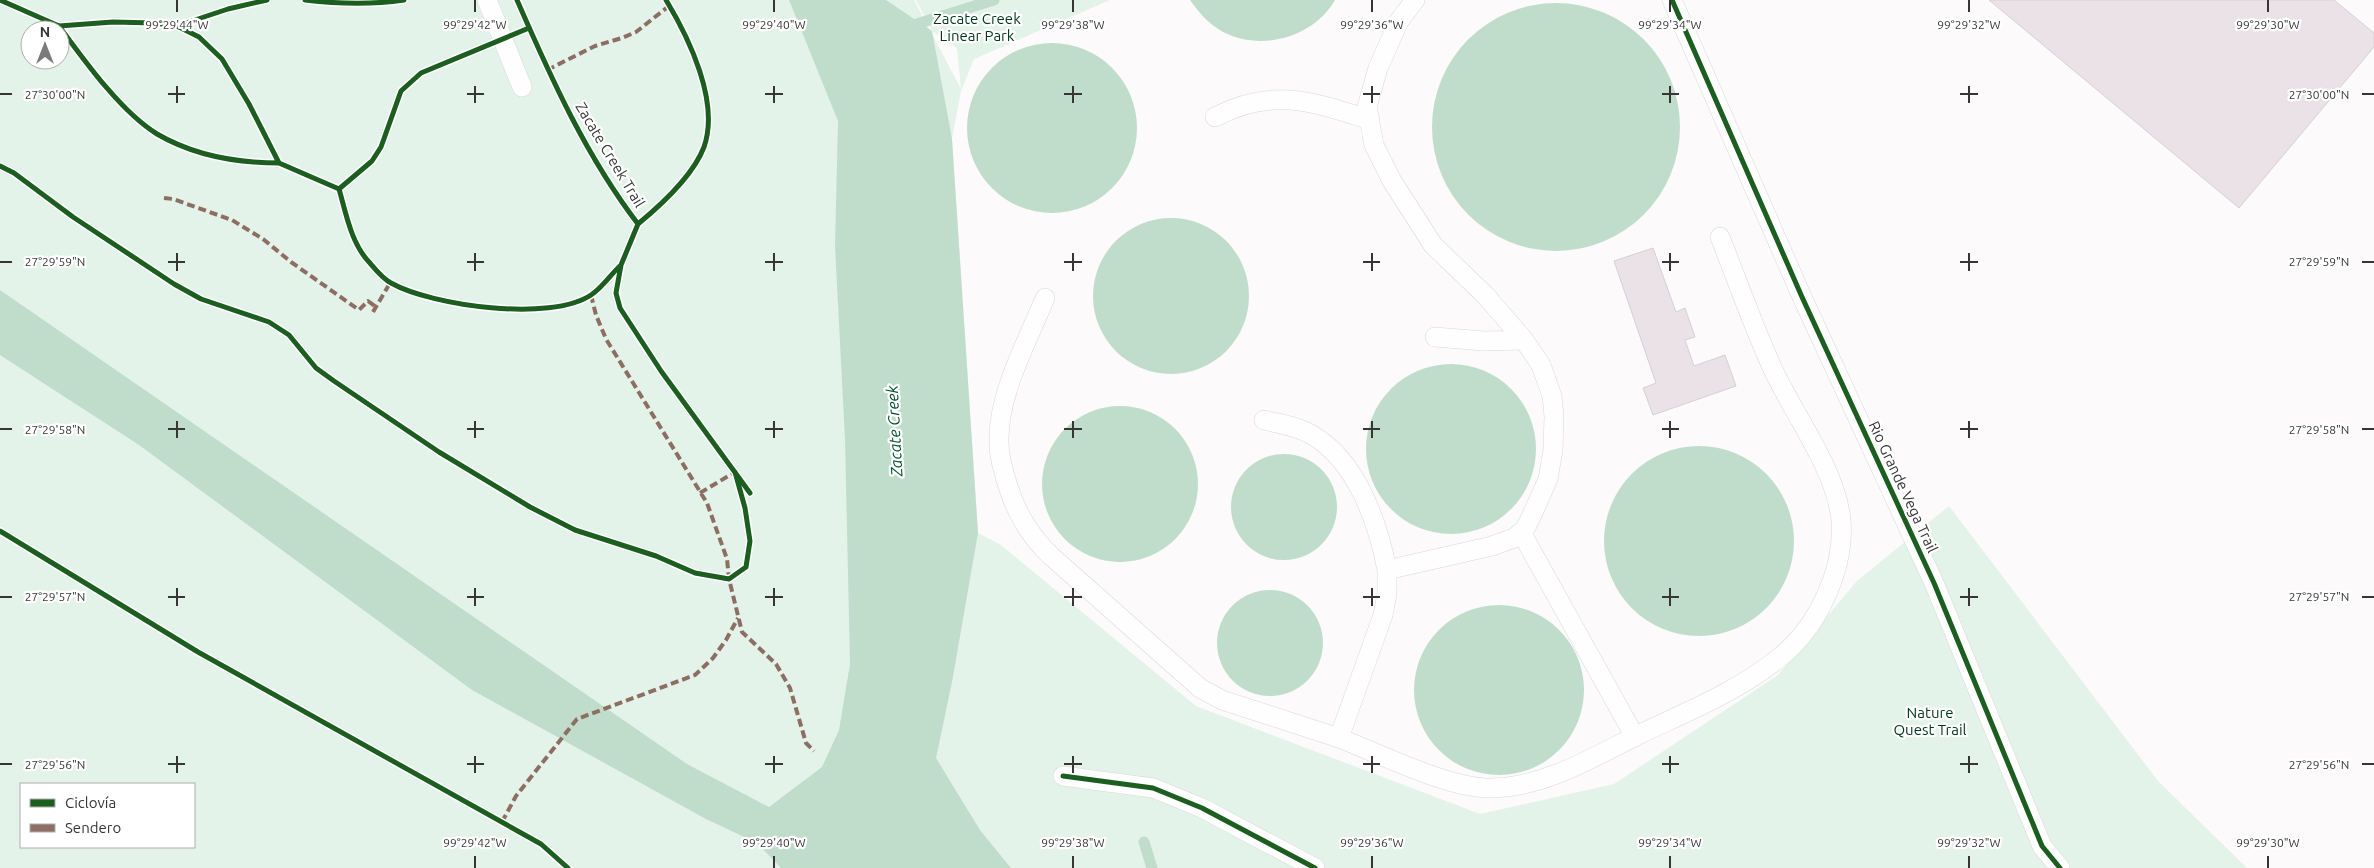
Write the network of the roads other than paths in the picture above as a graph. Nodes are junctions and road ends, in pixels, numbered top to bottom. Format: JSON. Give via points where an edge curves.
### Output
{"nodes":[{"id":1,"x":487,"y":0,"type":"edge"},
{"id":2,"x":1415,"y":0,"type":"edge"},
{"id":3,"x":1672,"y":0,"type":"edge"},
{"id":4,"x":522,"y":87,"type":"dead end"},
{"id":5,"x":1215,"y":117,"type":"dead end"},
{"id":6,"x":1370,"y":120,"type":"junction"},
{"id":7,"x":1720,"y":237,"type":"dead end"},
{"id":8,"x":1045,"y":298,"type":"dead end"},
{"id":9,"x":1435,"y":338,"type":"dead end"},
{"id":10,"x":1524,"y":340,"type":"junction"},
{"id":11,"x":1264,"y":420,"type":"dead end"},
{"id":12,"x":1521,"y":532,"type":"junction"},
{"id":13,"x":1387,"y":570,"type":"junction"},
{"id":14,"x":1635,"y":737,"type":"junction"},
{"id":15,"x":1340,"y":738,"type":"junction"},
{"id":16,"x":1062,"y":776,"type":"dead end"},
{"id":17,"x":1315,"y":868,"type":"edge"},
{"id":18,"x":2060,"y":868,"type":"edge"}],
"edges":[{"from":1,"to":4,"type":"lane"},
{"from":2,"to":6,"type":"lane","via":[[1399,21],[1378,68],[1367,107]]},
{"from":3,"to":18,"type":"lane","name":"Rio Grande Vega Trail","via":[[1802,297],[1934,583],[2042,846]]},
{"from":5,"to":6,"type":"lane","via":[[1236,106],[1264,100],[1295,99]]},
{"from":6,"to":10,"type":"lane","via":[[1374,145],[1392,181],[1433,245],[1485,295]]},
{"from":7,"to":14,"type":"lane","via":[[1771,366],[1827,471],[1841,520],[1841,545],[1830,589],[1818,611],[1781,657],[1742,684]]},
{"from":8,"to":15,"type":"lane","via":[[1007,392],[998,437],[1003,470],[1024,524],[1051,556],[1200,688],[1222,700]]},
{"from":9,"to":10,"type":"lane"},
{"from":10,"to":12,"type":"lane","via":[[1548,382],[1554,416],[1548,479]]},
{"from":11,"to":13,"type":"lane","via":[[1312,434],[1332,450],[1351,474],[1366,503]]},
{"from":12,"to":13,"type":"lane","via":[[1492,546]]},
{"from":12,"to":14,"type":"lane"},
{"from":13,"to":15,"type":"lane","via":[[1383,615]]},
{"from":14,"to":15,"type":"lane","via":[[1546,778],[1519,786],[1493,788],[1473,788],[1451,782]]},
{"from":16,"to":17,"type":"lane","via":[[1153,788],[1202,808]]}]}
